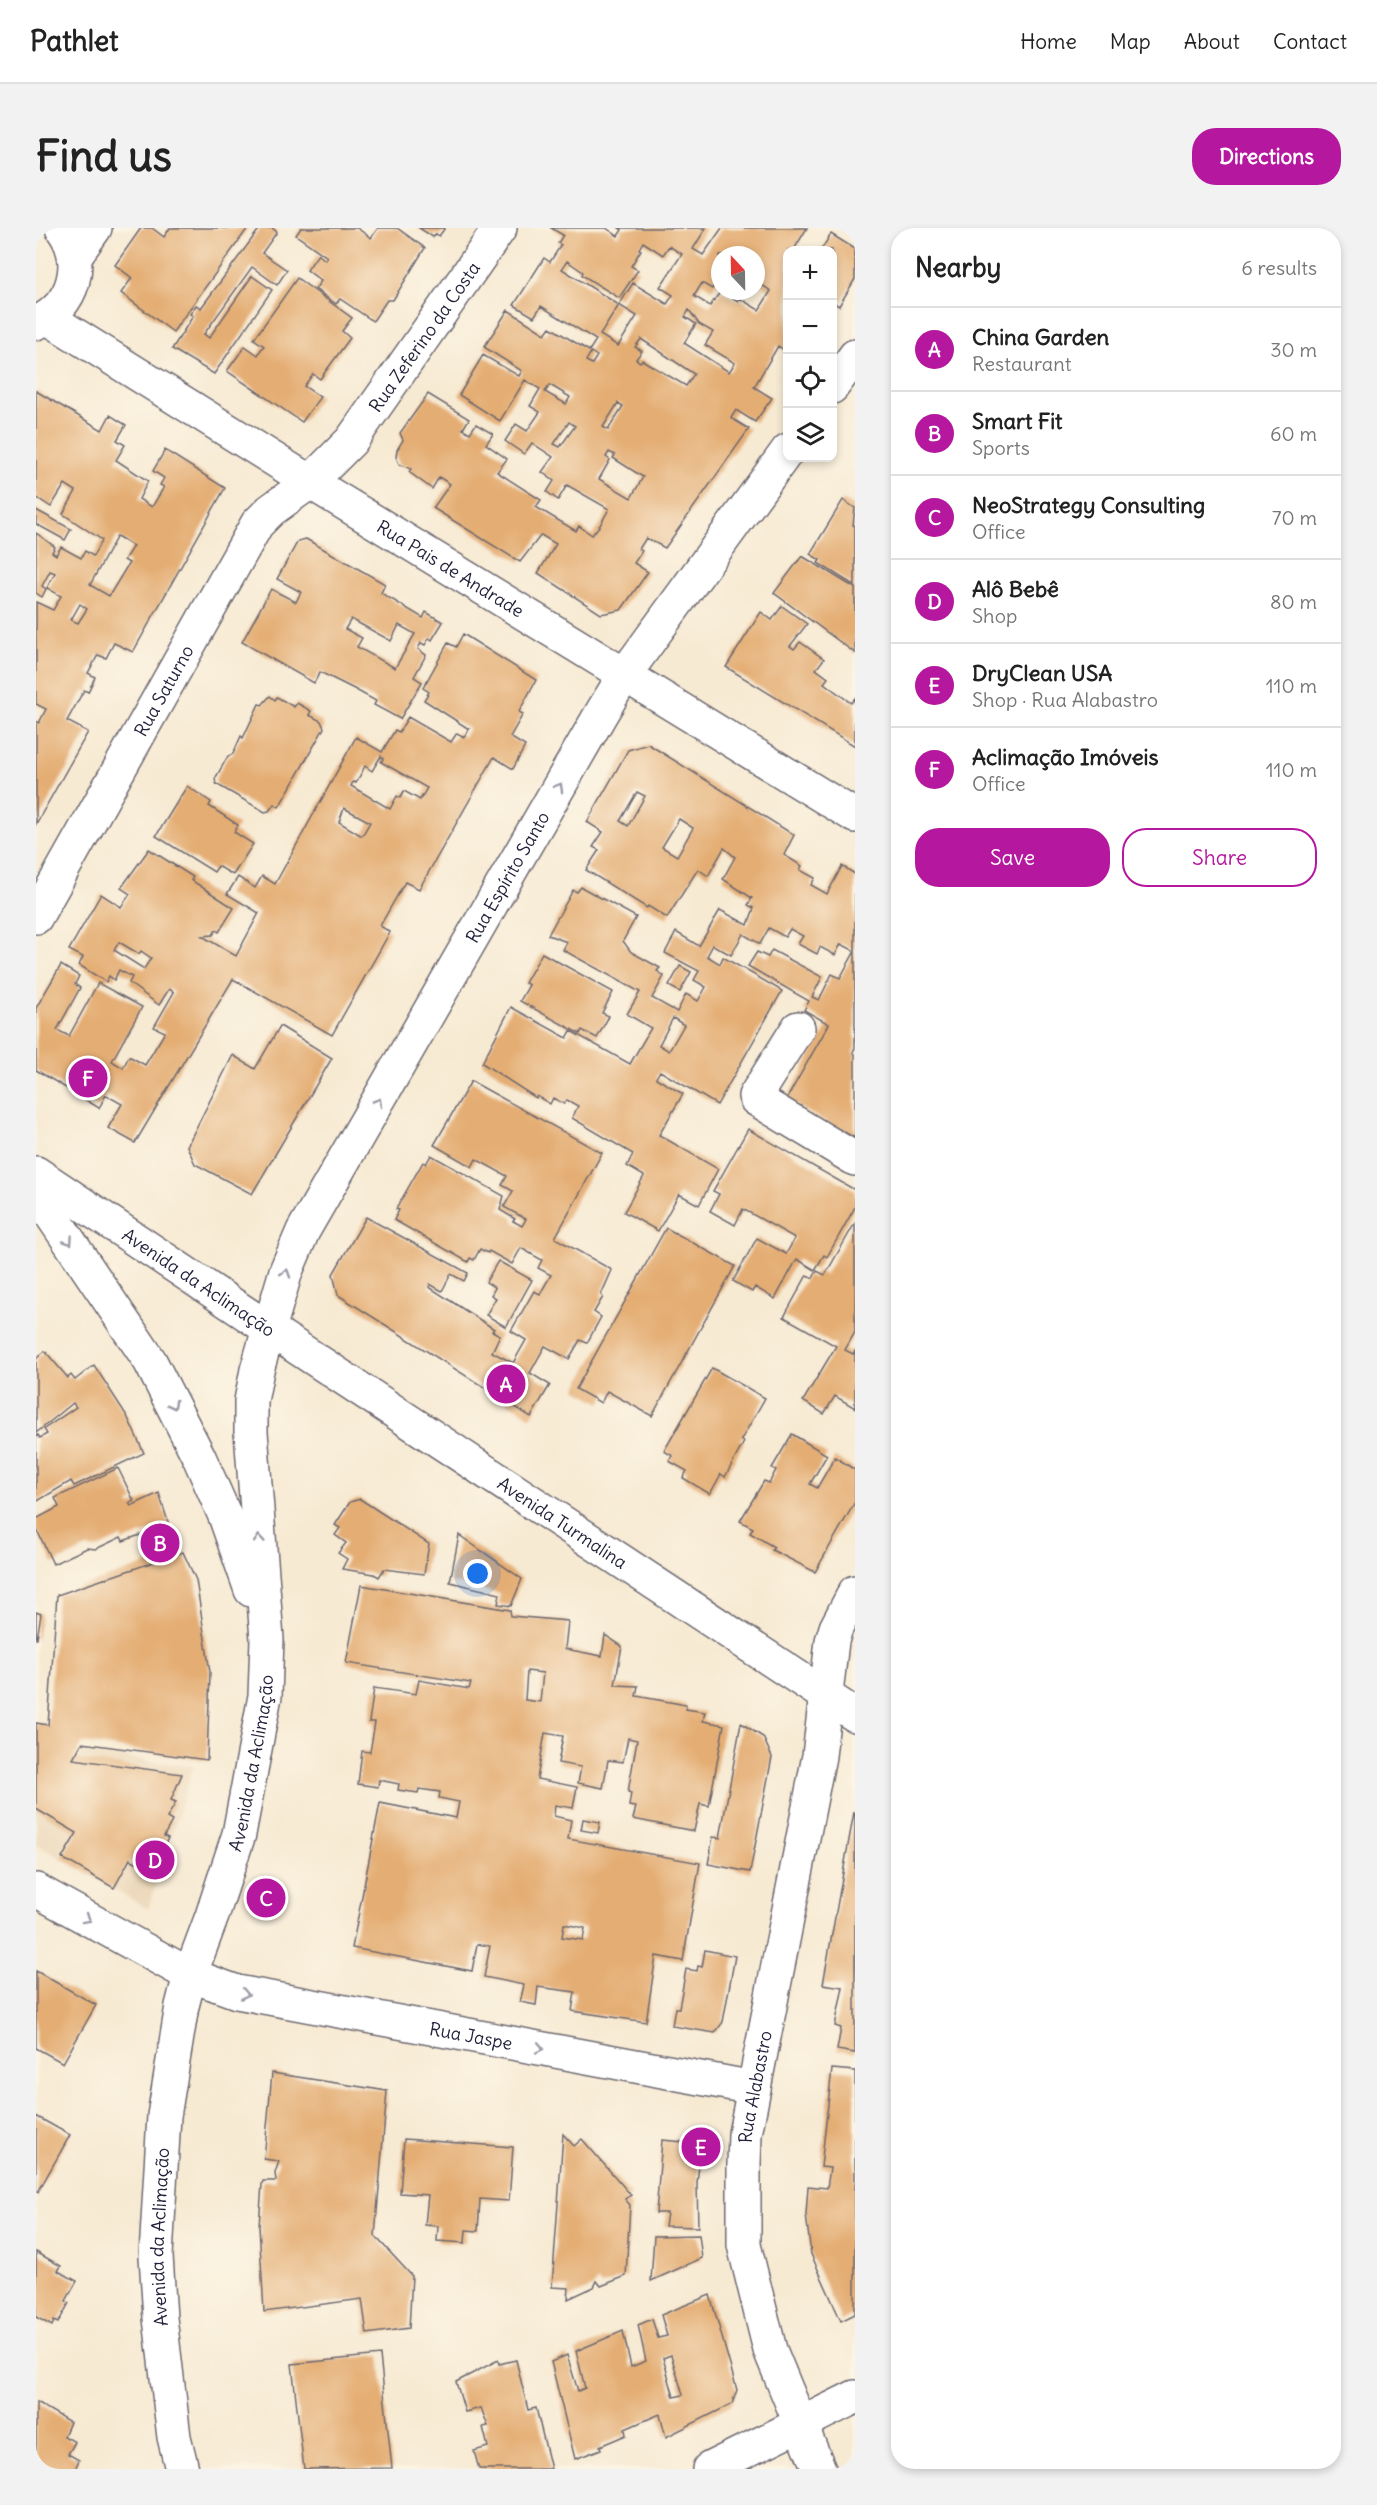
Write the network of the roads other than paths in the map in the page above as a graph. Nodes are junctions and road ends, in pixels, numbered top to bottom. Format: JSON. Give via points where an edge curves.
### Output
{"nodes":[{"id":1,"x":95,"y":228,"type":"edge"},
{"id":2,"x":500,"y":228,"type":"edge"},
{"id":3,"x":69,"y":242,"type":"edge"},
{"id":4,"x":42,"y":321,"type":"edge"},
{"id":5,"x":855,"y":356,"type":"edge"},
{"id":6,"x":837,"y":380,"type":"edge"},
{"id":7,"x":783,"y":457,"type":"edge"},
{"id":8,"x":310,"y":482,"type":"junction"},
{"id":9,"x":626,"y":674,"type":"junction"},
{"id":10,"x":855,"y":816,"type":"edge"},
{"id":11,"x":36,"y":917,"type":"edge"},
{"id":12,"x":798,"y":1028,"type":"dead end"},
{"id":13,"x":855,"y":1159,"type":"edge"},
{"id":14,"x":36,"y":1173,"type":"edge"},
{"id":15,"x":36,"y":1192,"type":"edge"},
{"id":16,"x":269,"y":1329,"type":"junction"},
{"id":17,"x":855,"y":1592,"type":"edge"},
{"id":18,"x":267,"y":1639,"type":"junction"},
{"id":19,"x":827,"y":1697,"type":"junction"},
{"id":20,"x":855,"y":1715,"type":"edge"},
{"id":21,"x":36,"y":1890,"type":"edge"},
{"id":22,"x":190,"y":1975,"type":"junction"},
{"id":23,"x":754,"y":2088,"type":"junction"},
{"id":24,"x":855,"y":2397,"type":"edge"},
{"id":25,"x":799,"y":2424,"type":"junction"},
{"id":26,"x":182,"y":2469,"type":"edge"},
{"id":27,"x":709,"y":2469,"type":"edge"},
{"id":28,"x":819,"y":2469,"type":"edge"}],
"edges":[{"from":1,"to":3,"type":"street"},
{"from":2,"to":8,"type":"street","name":"Rua Zeferino da Costa","via":[[347,446]]},
{"from":3,"to":4,"type":"street","via":[[75,282],[62,305]]},
{"from":4,"to":8,"type":"street","name":"Rua Pais de Andrade"},
{"from":5,"to":6,"type":"street"},
{"from":7,"to":9,"type":"street","name":"Rua Espírito Santo"},
{"from":8,"to":9,"type":"street","name":"Rua Pais de Andrade"},
{"from":8,"to":11,"type":"street","name":"Rua Saturno","via":[[257,524]]},
{"from":9,"to":10,"type":"street","name":"Rua Pais de Andrade"},
{"from":16,"to":9,"type":"street","name":"Rua Espírito Santo","one_way":true,"via":[[303,1231]]},
{"from":12,"to":13,"type":"street","via":[[755,1097]]},
{"from":14,"to":16,"type":"street","name":"Avenida da Aclimação"},
{"from":15,"to":18,"type":"street","one_way":true,"via":[[150,1360],[176,1408],[225,1516]]},
{"from":18,"to":16,"type":"street","name":"Avenida da Aclimação","one_way":true,"via":[[251,1401]]},
{"from":16,"to":19,"type":"street","name":"Avenida Turmalina"},
{"from":17,"to":19,"type":"street","name":"Rua Alabastro","via":[[832,1641]]},
{"from":18,"to":22,"type":"street","name":"Avenida da Aclimação","via":[[265,1696],[239,1834]]},
{"from":19,"to":20,"type":"street","name":"Avenida Turmalina"},
{"from":19,"to":23,"type":"street","name":"Rua Alabastro"},
{"from":21,"to":22,"type":"street","name":"Rua Jaspe","one_way":true},
{"from":22,"to":23,"type":"street","name":"Rua Jaspe","one_way":true,"via":[[237,1992]]},
{"from":22,"to":26,"type":"street","name":"Avenida da Aclimação","via":[[164,2116],[156,2256],[174,2437]]},
{"from":23,"to":25,"type":"street","name":"Rua Alabastro","via":[[745,2134],[744,2245],[770,2350]]},
{"from":24,"to":25,"type":"street"},
{"from":25,"to":27,"type":"street"},
{"from":25,"to":28,"type":"street","name":"Rua Alabastro"}]}
